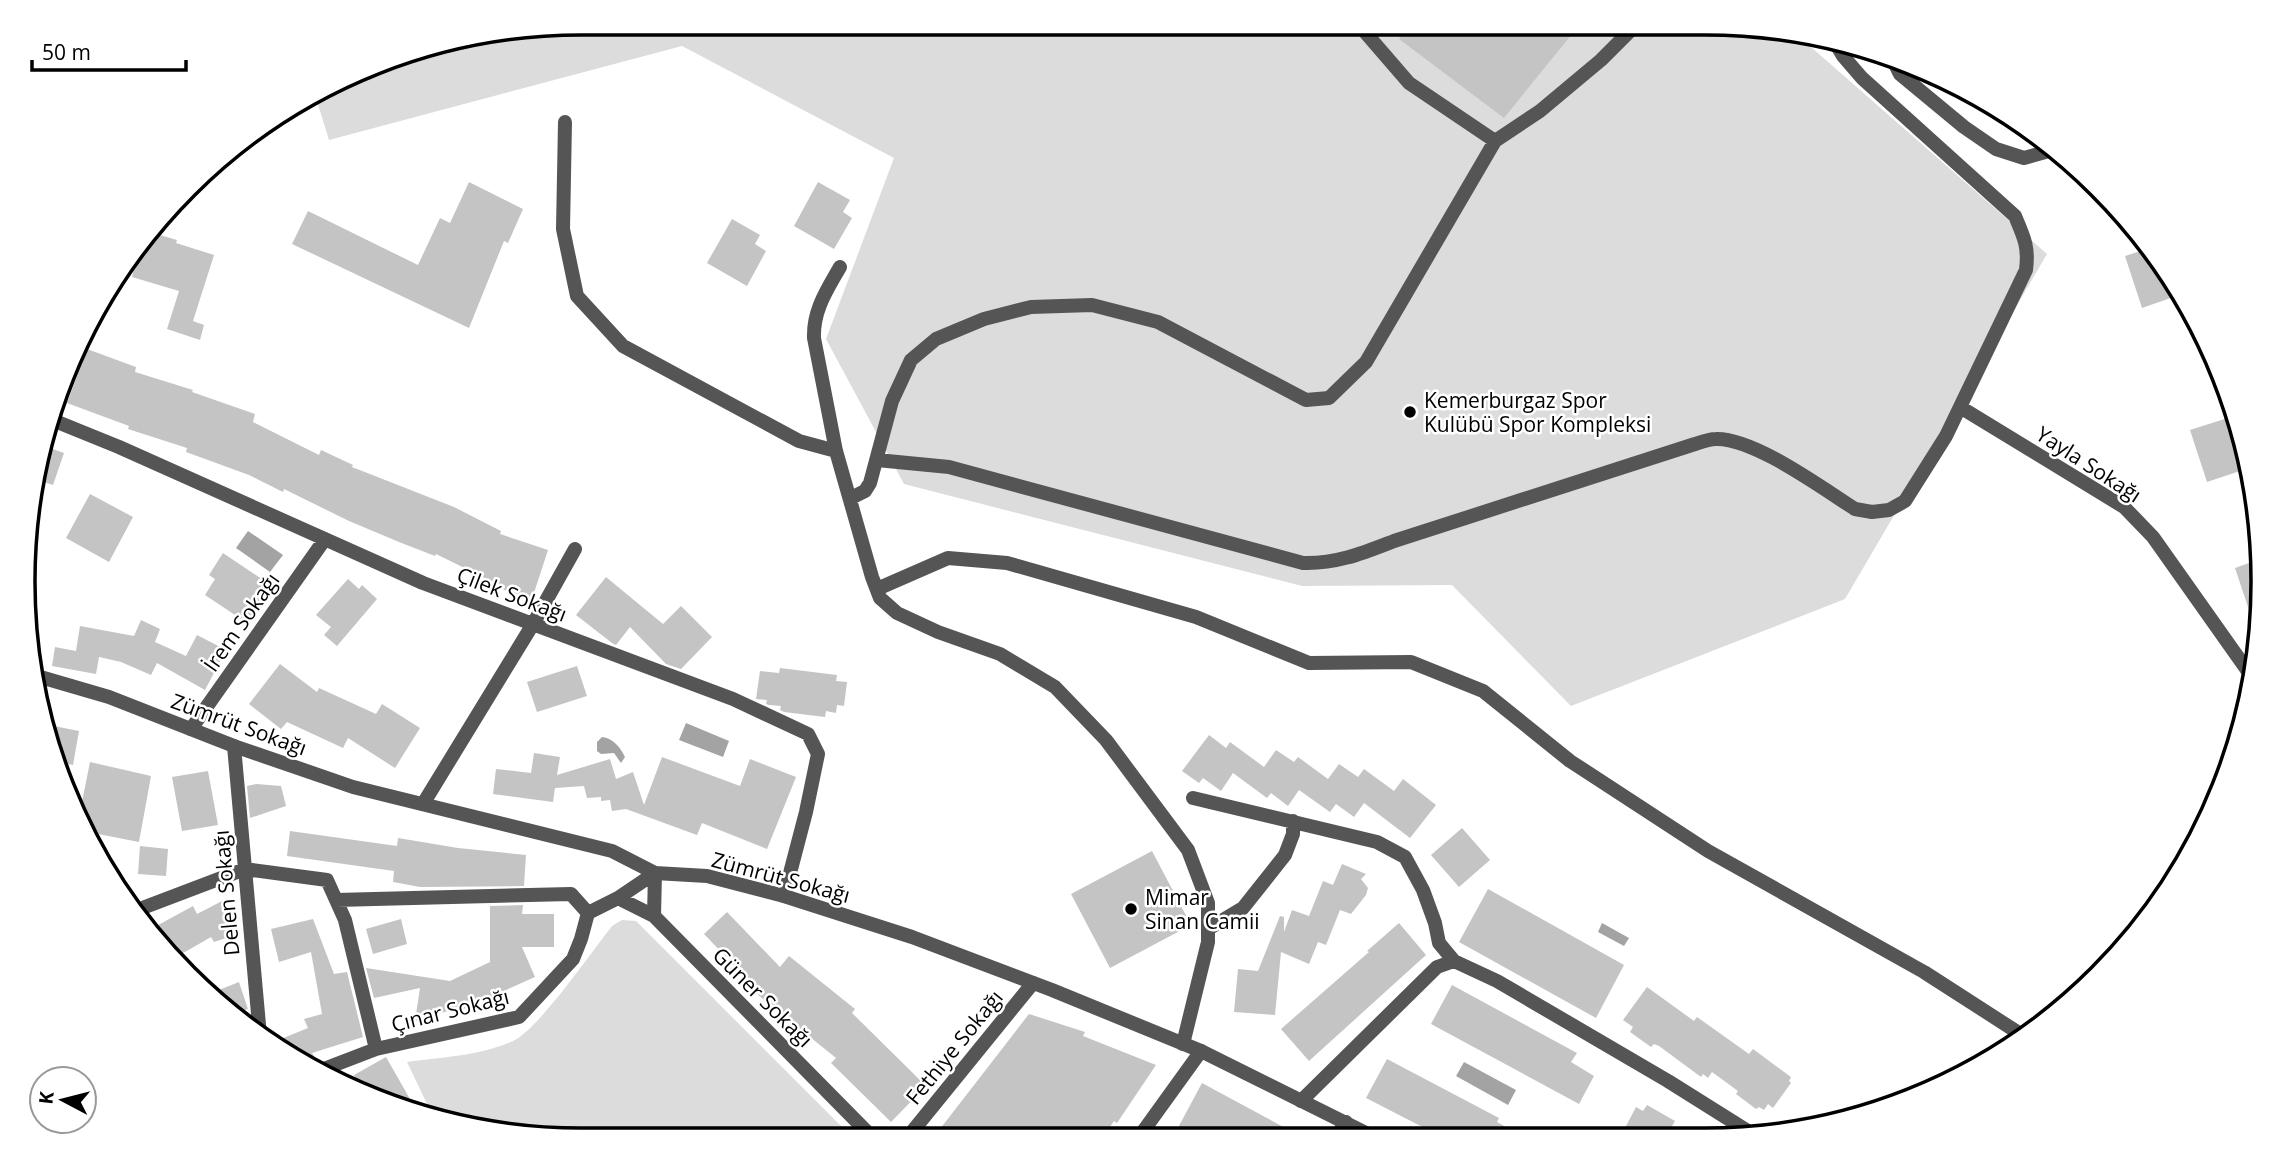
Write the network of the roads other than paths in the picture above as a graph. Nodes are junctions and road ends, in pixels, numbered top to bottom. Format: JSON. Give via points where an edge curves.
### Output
{"nodes":[{"id":1,"x":1368,"y":35,"type":"edge"},
{"id":2,"x":1626,"y":35,"type":"edge"},
{"id":3,"x":1841,"y":53,"type":"edge"},
{"id":4,"x":1898,"y":71,"type":"edge"},
{"id":5,"x":565,"y":122,"type":"dead end"},
{"id":6,"x":1495,"y":141,"type":"junction"},
{"id":7,"x":2043,"y":153,"type":"edge"},
{"id":8,"x":840,"y":267,"type":"dead end"},
{"id":9,"x":1960,"y":407,"type":"junction"},
{"id":10,"x":59,"y":423,"type":"edge"},
{"id":11,"x":836,"y":450,"type":"junction"},
{"id":12,"x":877,"y":460,"type":"junction"},
{"id":13,"x":851,"y":498,"type":"junction"},
{"id":14,"x":325,"y":539,"type":"junction"},
{"id":15,"x":575,"y":550,"type":"dead end"},
{"id":16,"x":877,"y":589,"type":"junction"},
{"id":17,"x":533,"y":624,"type":"junction"},
{"id":18,"x":2244,"y":665,"type":"edge"},
{"id":19,"x":44,"y":678,"type":"edge"},
{"id":20,"x":191,"y":729,"type":"junction"},
{"id":21,"x":234,"y":746,"type":"junction"},
{"id":22,"x":1193,"y":797,"type":"dead end"},
{"id":23,"x":423,"y":804,"type":"junction"},
{"id":24,"x":1293,"y":821,"type":"junction"},
{"id":25,"x":245,"y":869,"type":"junction"},
{"id":26,"x":655,"y":873,"type":"junction"},
{"id":27,"x":784,"y":896,"type":"junction"},
{"id":28,"x":618,"y":898,"type":"junction"},
{"id":29,"x":336,"y":900,"type":"junction"},
{"id":30,"x":144,"y":908,"type":"edge"},
{"id":31,"x":588,"y":913,"type":"junction"},
{"id":32,"x":654,"y":916,"type":"junction"},
{"id":33,"x":1208,"y":929,"type":"junction"},
{"id":34,"x":1454,"y":961,"type":"junction"},
{"id":35,"x":1033,"y":983,"type":"junction"},
{"id":36,"x":259,"y":1022,"type":"edge"},
{"id":37,"x":2015,"y":1031,"type":"edge"},
{"id":38,"x":1183,"y":1044,"type":"junction"},
{"id":39,"x":376,"y":1049,"type":"junction"},
{"id":40,"x":1201,"y":1051,"type":"junction"},
{"id":41,"x":330,"y":1067,"type":"edge"},
{"id":42,"x":1301,"y":1101,"type":"junction"},
{"id":43,"x":1346,"y":1122,"type":"junction"},
{"id":44,"x":1741,"y":1127,"type":"edge"},
{"id":45,"x":863,"y":1128,"type":"edge"},
{"id":46,"x":915,"y":1128,"type":"edge"},
{"id":47,"x":1145,"y":1128,"type":"edge"},
{"id":48,"x":1342,"y":1128,"type":"edge"},
{"id":49,"x":1357,"y":1128,"type":"edge"}],
"edges":[{"from":1,"to":6,"type":"street","via":[[1409,83]]},
{"from":2,"to":6,"type":"street","via":[[1540,111]]},
{"from":3,"to":9,"type":"street","via":[[1862,78],[2015,216],[2025,239],[2026,270]]},
{"from":4,"to":7,"type":"street","via":[[1996,149],[2024,158]]},
{"from":5,"to":11,"type":"street","via":[[563,229],[577,296],[623,346],[799,440]]},
{"from":6,"to":12,"type":"street","via":[[1366,362],[1329,398],[1306,400],[1158,322],[1092,306],[1031,307],[936,339],[911,360],[892,401]]},
{"from":8,"to":11,"type":"street","via":[[819,303],[813,329]]},
{"from":9,"to":12,"type":"street","via":[[1905,501],[1889,510],[1855,509],[1763,453],[1715,439],[1325,564],[1303,563],[949,467]]},
{"from":9,"to":18,"type":"street","name":"Yayla Sokağı","via":[[2124,507],[2153,537]]},
{"from":10,"to":14,"type":"street","name":"Çilek Sokağı"},
{"from":11,"to":13,"type":"street"},
{"from":12,"to":13,"type":"street","via":[[865,491]]},
{"from":13,"to":16,"type":"street"},
{"from":14,"to":17,"type":"street","name":"Çilek Sokağı","via":[[423,583]]},
{"from":14,"to":20,"type":"street","name":"İrem Sokağı"},
{"from":15,"to":17,"type":"street"},
{"from":16,"to":33,"type":"street","via":[[897,613],[1000,654],[1055,687],[1106,740],[1188,850],[1208,903]]},
{"from":16,"to":37,"type":"street","via":[[948,558],[1007,563],[1196,617],[1309,663],[1411,662],[1483,691],[1570,761],[1708,852],[1924,972]]},
{"from":17,"to":23,"type":"street"},
{"from":17,"to":27,"type":"street","name":"Çilek Sokağı","via":[[733,699],[808,734],[818,754]]},
{"from":19,"to":20,"type":"street","name":"Zümrüt Sokağı"},
{"from":20,"to":21,"type":"street","name":"Zümrüt Sokağı"},
{"from":21,"to":23,"type":"street","name":"Zümrüt Sokağı","via":[[353,787]]},
{"from":21,"to":25,"type":"street","name":"Delen Sokağı"},
{"from":22,"to":24,"type":"street"},
{"from":23,"to":26,"type":"street","name":"Zümrüt Sokağı","via":[[612,851]]},
{"from":24,"to":33,"type":"street","via":[[1285,855],[1243,908]]},
{"from":24,"to":34,"type":"street","via":[[1377,842],[1405,857],[1423,890],[1439,943]]},
{"from":25,"to":29,"type":"street","via":[[327,880]]},
{"from":25,"to":30,"type":"street"},
{"from":25,"to":36,"type":"street","name":"Delen Sokağı"},
{"from":26,"to":27,"type":"street","name":"Zümrüt Sokağı","via":[[706,876]]},
{"from":26,"to":28,"type":"street"},
{"from":26,"to":32,"type":"street"},
{"from":27,"to":35,"type":"street","name":"Zümrüt Sokağı","via":[[912,937]]},
{"from":28,"to":31,"type":"street"},
{"from":28,"to":32,"type":"street","name":"Güner Sokağı"},
{"from":29,"to":31,"type":"street","via":[[571,894]]},
{"from":29,"to":39,"type":"street","via":[[345,920]]},
{"from":31,"to":39,"type":"street","name":"Çınar Sokağı","via":[[573,959],[519,1017]]},
{"from":32,"to":45,"type":"street","name":"Güner Sokağı"},
{"from":33,"to":38,"type":"street"},
{"from":34,"to":42,"type":"street","via":[[1437,967]]},
{"from":34,"to":44,"type":"street","via":[[1497,981]]},
{"from":35,"to":38,"type":"street","name":"Zümrüt Sokağı"},
{"from":35,"to":46,"type":"street","name":"Fethiye Sokağı"},
{"from":38,"to":40,"type":"street","name":"Zümrüt Sokağı"},
{"from":39,"to":41,"type":"street","name":"Çınar Sokağı"},
{"from":40,"to":42,"type":"street","name":"Zümrüt Sokağı"},
{"from":40,"to":47,"type":"street"},
{"from":42,"to":43,"type":"street","name":"Zümrüt Sokağı"},
{"from":43,"to":48,"type":"street"},
{"from":43,"to":49,"type":"street","name":"Zümrüt Sokağı"}]}
